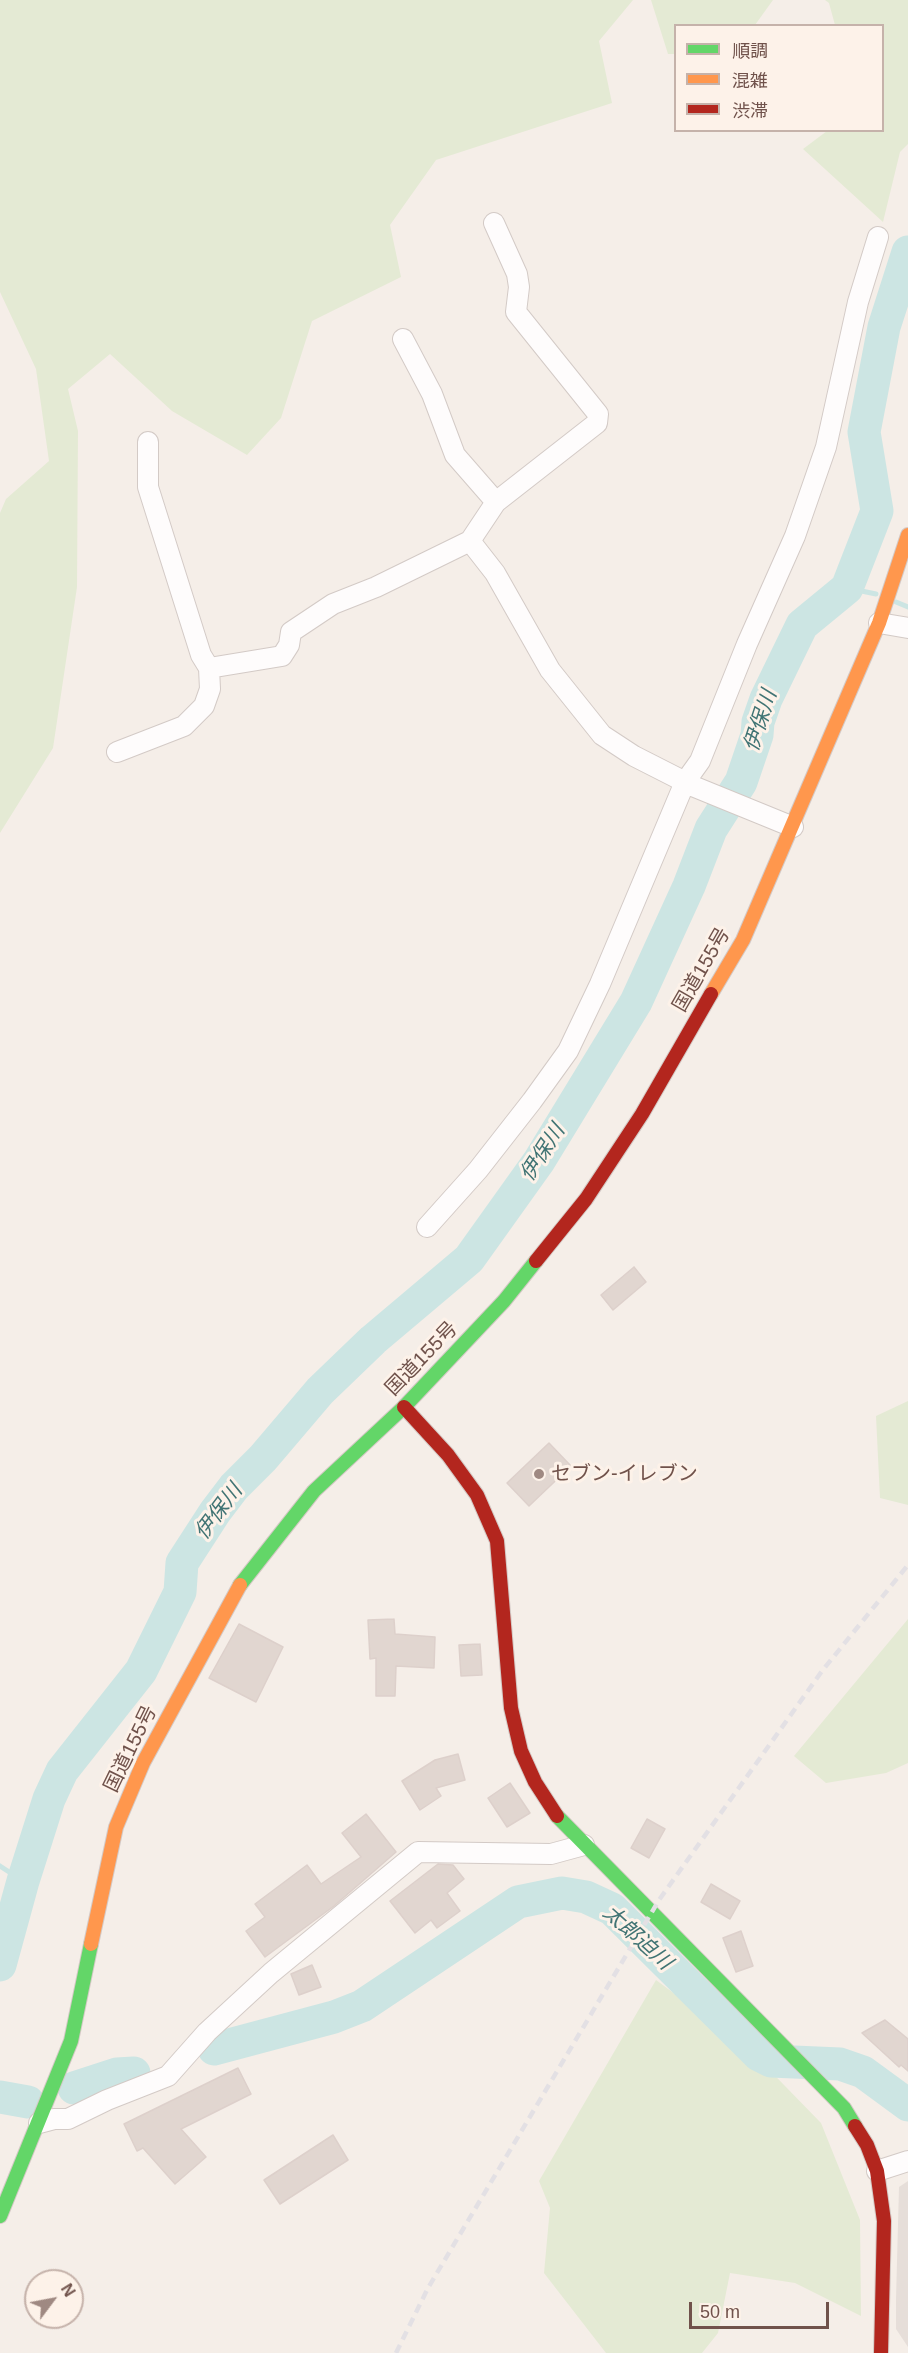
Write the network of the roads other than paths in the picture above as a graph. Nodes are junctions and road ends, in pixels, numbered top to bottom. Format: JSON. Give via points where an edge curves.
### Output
{"nodes":[{"id":1,"x":494,"y":223,"type":"dead end"},
{"id":2,"x":878,"y":237,"type":"dead end"},
{"id":3,"x":403,"y":339,"type":"dead end"},
{"id":4,"x":148,"y":442,"type":"dead end"},
{"id":5,"x":496,"y":502,"type":"junction"},
{"id":6,"x":908,"y":535,"type":"edge"},
{"id":7,"x":470,"y":541,"type":"junction"},
{"id":8,"x":879,"y":623,"type":"junction"},
{"id":9,"x":908,"y":628,"type":"edge"},
{"id":10,"x":209,"y":668,"type":"junction"},
{"id":11,"x":117,"y":752,"type":"dead end"},
{"id":12,"x":690,"y":785,"type":"junction"},
{"id":13,"x":793,"y":827,"type":"junction"},
{"id":14,"x":427,"y":1227,"type":"dead end"},
{"id":15,"x":404,"y":1407,"type":"junction"},
{"id":16,"x":584,"y":1845,"type":"junction"},
{"id":17,"x":39,"y":2123,"type":"junction"},
{"id":18,"x":908,"y":2161,"type":"edge"},
{"id":19,"x":877,"y":2171,"type":"junction"},
{"id":20,"x":0,"y":2216,"type":"edge"},
{"id":21,"x":881,"y":2353,"type":"edge"}],
"edges":[{"from":1,"to":5,"type":"street","via":[[517,274],[516,312],[599,419]]},
{"from":2,"to":12,"type":"street","via":[[858,302],[826,447],[795,536]]},
{"from":3,"to":5,"type":"street","via":[[432,394],[455,455]]},
{"from":4,"to":10,"type":"street","via":[[148,487],[201,655]]},
{"from":5,"to":7,"type":"street"},
{"from":6,"to":8,"type":"main road","name":"国道155号"},
{"from":7,"to":10,"type":"street","via":[[333,604],[291,632],[282,656]]},
{"from":7,"to":12,"type":"street","via":[[495,573],[550,670],[602,735]]},
{"from":8,"to":9,"type":"street"},
{"from":8,"to":13,"type":"main road","name":"国道155号"},
{"from":10,"to":11,"type":"street","via":[[210,689],[195,718],[173,732]]},
{"from":12,"to":13,"type":"street"},
{"from":12,"to":14,"type":"street","via":[[568,1051],[478,1170]]},
{"from":13,"to":15,"type":"main road","name":"国道155号","via":[[743,940],[642,1114],[586,1199],[504,1301]]},
{"from":15,"to":16,"type":"main road","via":[[448,1455],[477,1495],[497,1541],[511,1708],[521,1750],[551,1807]]},
{"from":15,"to":17,"type":"main road","name":"国道155号","via":[[314,1491],[237,1589],[143,1763],[116,1827],[71,2041]]},
{"from":16,"to":17,"type":"street","via":[[551,1854],[418,1852],[271,1973],[207,2032],[168,2076],[68,2119]]},
{"from":16,"to":19,"type":"main road","via":[[844,2108],[867,2145]]},
{"from":17,"to":20,"type":"main road","name":"国道155号"},
{"from":18,"to":19,"type":"street"},
{"from":19,"to":21,"type":"main road","via":[[884,2221]]}]}
